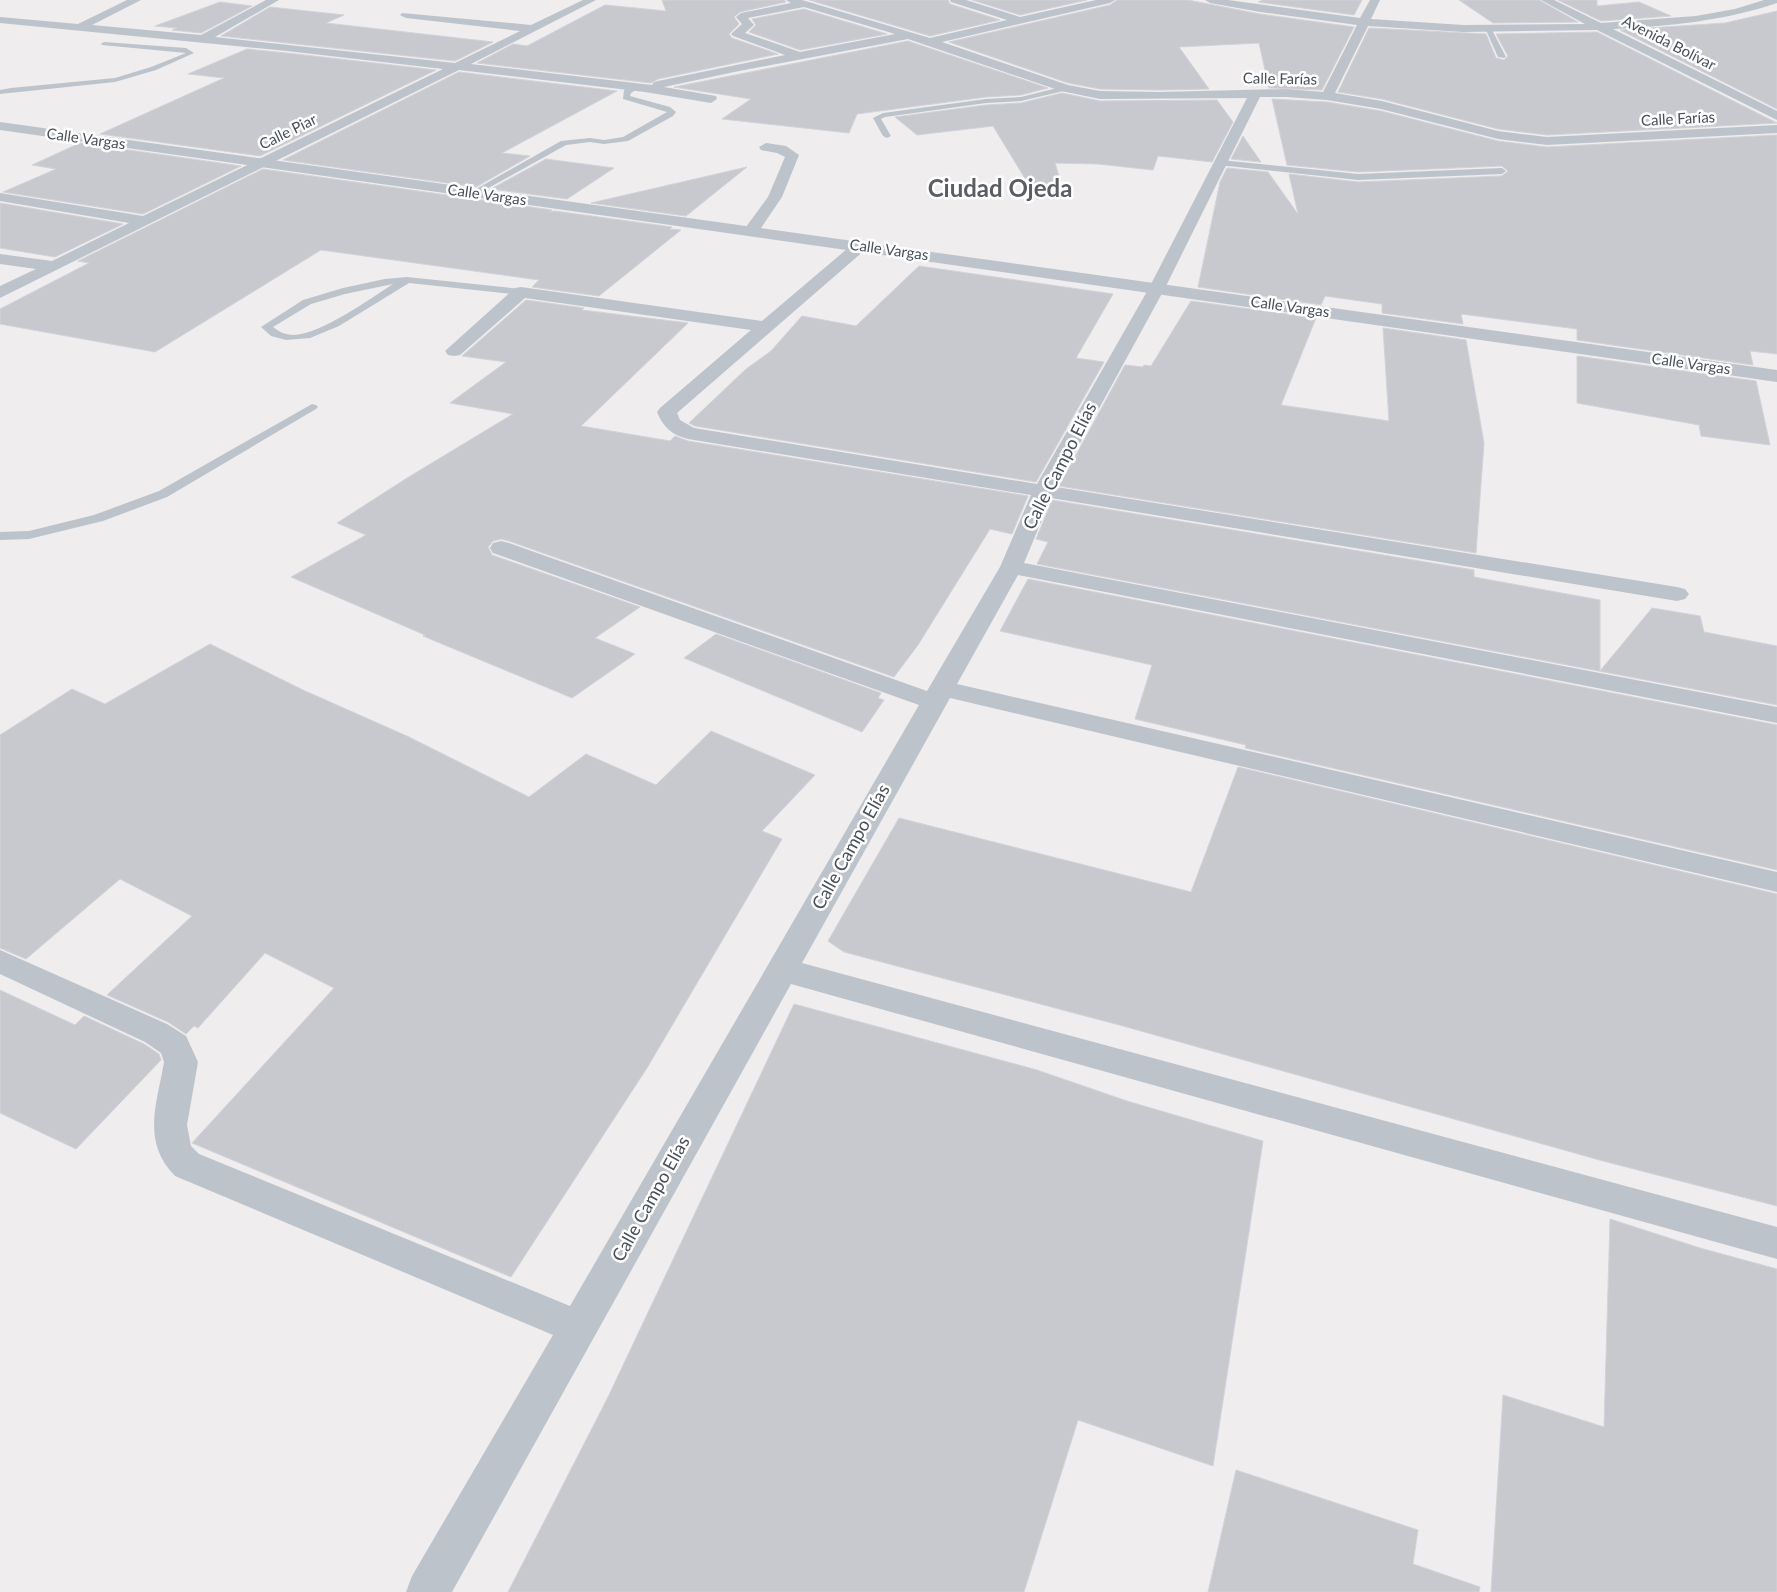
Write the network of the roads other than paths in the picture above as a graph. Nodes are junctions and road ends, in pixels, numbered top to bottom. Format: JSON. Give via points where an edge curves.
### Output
{"nodes":[{"id":1,"x":136,"y":0,"type":"edge"},
{"id":2,"x":274,"y":0,"type":"edge"},
{"id":3,"x":591,"y":0,"type":"edge"},
{"id":4,"x":791,"y":0,"type":"edge"},
{"id":5,"x":955,"y":0,"type":"edge"},
{"id":6,"x":1110,"y":0,"type":"edge"},
{"id":7,"x":1210,"y":0,"type":"edge"},
{"id":8,"x":1375,"y":0,"type":"edge"},
{"id":9,"x":1546,"y":0,"type":"edge"},
{"id":10,"x":1770,"y":1,"type":"edge"},
{"id":11,"x":804,"y":4,"type":"junction"},
{"id":12,"x":406,"y":15,"type":"dead end"},
{"id":13,"x":0,"y":20,"type":"edge"},
{"id":14,"x":1021,"y":21,"type":"junction"},
{"id":15,"x":1364,"y":21,"type":"junction"},
{"id":16,"x":1601,"y":27,"type":"junction"},
{"id":17,"x":78,"y":28,"type":"junction"},
{"id":18,"x":1488,"y":28,"type":"junction"},
{"id":19,"x":532,"y":29,"type":"junction"},
{"id":20,"x":909,"y":35,"type":"junction"},
{"id":21,"x":202,"y":39,"type":"junction"},
{"id":22,"x":929,"y":42,"type":"junction"},
{"id":23,"x":104,"y":44,"type":"dead end"},
{"id":24,"x":798,"y":56,"type":"junction"},
{"id":25,"x":1502,"y":57,"type":"dead end"},
{"id":26,"x":458,"y":66,"type":"junction"},
{"id":27,"x":640,"y":87,"type":"junction"},
{"id":28,"x":1065,"y":88,"type":"junction"},
{"id":29,"x":0,"y":92,"type":"edge"},
{"id":30,"x":1256,"y":93,"type":"junction"},
{"id":31,"x":1327,"y":96,"type":"junction"},
{"id":32,"x":711,"y":99,"type":"dead end"},
{"id":33,"x":1777,"y":116,"type":"edge"},
{"id":34,"x":0,"y":126,"type":"edge"},
{"id":35,"x":1777,"y":129,"type":"edge"},
{"id":36,"x":887,"y":136,"type":"dead end"},
{"id":37,"x":766,"y":147,"type":"dead end"},
{"id":38,"x":1221,"y":163,"type":"junction"},
{"id":39,"x":262,"y":164,"type":"junction"},
{"id":40,"x":1502,"y":171,"type":"dead end"},
{"id":41,"x":472,"y":193,"type":"junction"},
{"id":42,"x":0,"y":197,"type":"edge"},
{"id":43,"x":146,"y":221,"type":"junction"},
{"id":44,"x":751,"y":231,"type":"junction"},
{"id":45,"x":860,"y":246,"type":"junction"},
{"id":46,"x":0,"y":259,"type":"edge"},
{"id":47,"x":53,"y":266,"type":"junction"},
{"id":48,"x":407,"y":280,"type":"junction"},
{"id":49,"x":1158,"y":288,"type":"junction"},
{"id":50,"x":521,"y":292,"type":"junction"},
{"id":51,"x":0,"y":293,"type":"edge"},
{"id":52,"x":766,"y":327,"type":"junction"},
{"id":53,"x":454,"y":351,"type":"dead end"},
{"id":54,"x":1777,"y":376,"type":"edge"},
{"id":55,"x":312,"y":407,"type":"dead end"},
{"id":56,"x":1044,"y":490,"type":"junction"},
{"id":57,"x":0,"y":536,"type":"edge"},
{"id":58,"x":501,"y":548,"type":"dead end"},
{"id":59,"x":1011,"y":567,"type":"junction"},
{"id":60,"x":1677,"y":594,"type":"dead end"},
{"id":61,"x":938,"y":695,"type":"junction"},
{"id":62,"x":1777,"y":716,"type":"edge"},
{"id":63,"x":1777,"y":882,"type":"edge"},
{"id":64,"x":0,"y":961,"type":"edge"},
{"id":65,"x":782,"y":970,"type":"junction"},
{"id":66,"x":1777,"y":1243,"type":"edge"},
{"id":67,"x":579,"y":1328,"type":"junction"},
{"id":68,"x":428,"y":1592,"type":"edge"}],
"edges":[{"from":1,"to":17,"type":"street"},
{"from":2,"to":21,"type":"street"},
{"from":3,"to":19,"type":"street","name":"Calle Piar"},
{"from":4,"to":11,"type":"street","name":"Calle Farías"},
{"from":5,"to":14,"type":"street"},
{"from":6,"to":14,"type":"street"},
{"from":7,"to":15,"type":"street"},
{"from":8,"to":15,"type":"street"},
{"from":9,"to":16,"type":"street","name":"Avenida Bolívar"},
{"from":10,"to":16,"type":"street","via":[[1733,12],[1695,18]]},
{"from":11,"to":20,"type":"street","name":"Calle Farías"},
{"from":11,"to":24,"type":"street","via":[[742,17],[748,25],[736,34]]},
{"from":12,"to":19,"type":"street"},
{"from":13,"to":17,"type":"street"},
{"from":14,"to":22,"type":"street"},
{"from":15,"to":18,"type":"street"},
{"from":15,"to":31,"type":"street"},
{"from":16,"to":18,"type":"street"},
{"from":16,"to":33,"type":"street","name":"Avenida Bolívar"},
{"from":17,"to":21,"type":"street"},
{"from":18,"to":25,"type":"lane"},
{"from":19,"to":26,"type":"street","name":"Calle Piar"},
{"from":20,"to":22,"type":"street","name":"Calle Farías"},
{"from":20,"to":24,"type":"street"},
{"from":21,"to":26,"type":"street"},
{"from":22,"to":28,"type":"street","name":"Calle Farías"},
{"from":23,"to":29,"type":"lane","via":[[191,53],[136,76]]},
{"from":24,"to":27,"type":"street"},
{"from":26,"to":27,"type":"street"},
{"from":26,"to":39,"type":"street","name":"Calle Piar"},
{"from":27,"to":32,"type":"street"},
{"from":27,"to":41,"type":"lane","via":[[627,92],[626,97],[672,112],[625,139],[564,143]]},
{"from":28,"to":30,"type":"street","name":"Calle Farías","via":[[1100,95]]},
{"from":28,"to":36,"type":"lane","via":[[1021,99],[883,115],[877,118]]},
{"from":30,"to":31,"type":"street","name":"Calle Farías"},
{"from":30,"to":38,"type":"street","name":"Calle Campo Elías"},
{"from":31,"to":35,"type":"street","name":"Calle Farías","via":[[1382,105],[1504,136],[1547,141]]},
{"from":34,"to":39,"type":"street","name":"Calle Vargas"},
{"from":37,"to":44,"type":"street","via":[[788,152],[792,159],[775,197]]},
{"from":38,"to":40,"type":"lane","via":[[1358,177]]},
{"from":38,"to":49,"type":"street","name":"Calle Campo Elías"},
{"from":39,"to":41,"type":"street","name":"Calle Vargas"},
{"from":39,"to":43,"type":"street","name":"Calle Piar"},
{"from":41,"to":44,"type":"street","name":"Calle Vargas"},
{"from":42,"to":43,"type":"street"},
{"from":43,"to":47,"type":"street","name":"Calle Piar"},
{"from":44,"to":45,"type":"street","name":"Calle Vargas"},
{"from":45,"to":49,"type":"street","name":"Calle Vargas"},
{"from":45,"to":52,"type":"street"},
{"from":46,"to":47,"type":"street"},
{"from":47,"to":51,"type":"street","name":"Calle Piar"},
{"from":48,"to":48,"type":"lane","via":[[351,289],[307,302],[266,327],[272,334],[293,338],[318,333]]},
{"from":48,"to":50,"type":"lane"},
{"from":49,"to":54,"type":"street","name":"Calle Vargas"},
{"from":49,"to":56,"type":"street","name":"Calle Campo Elías"},
{"from":50,"to":52,"type":"street"},
{"from":50,"to":53,"type":"street"},
{"from":52,"to":56,"type":"street","via":[[667,412],[671,423],[688,432]]},
{"from":55,"to":57,"type":"lane","via":[[163,494],[98,518],[29,535]]},
{"from":56,"to":59,"type":"street","name":"Calle Campo Elías"},
{"from":56,"to":60,"type":"street"},
{"from":58,"to":61,"type":"street"},
{"from":59,"to":61,"type":"street","name":"Calle Campo Elías"},
{"from":59,"to":62,"type":"street"},
{"from":61,"to":63,"type":"street"},
{"from":61,"to":65,"type":"street","name":"Calle Campo Elías"},
{"from":64,"to":67,"type":"street","via":[[156,1032],[174,1044],[181,1062],[170,1125],[175,1153],[187,1165]]},
{"from":65,"to":66,"type":"street"},
{"from":65,"to":67,"type":"street","name":"Calle Campo Elías"},
{"from":67,"to":68,"type":"street","name":"Calle Campo Elías"}]}
